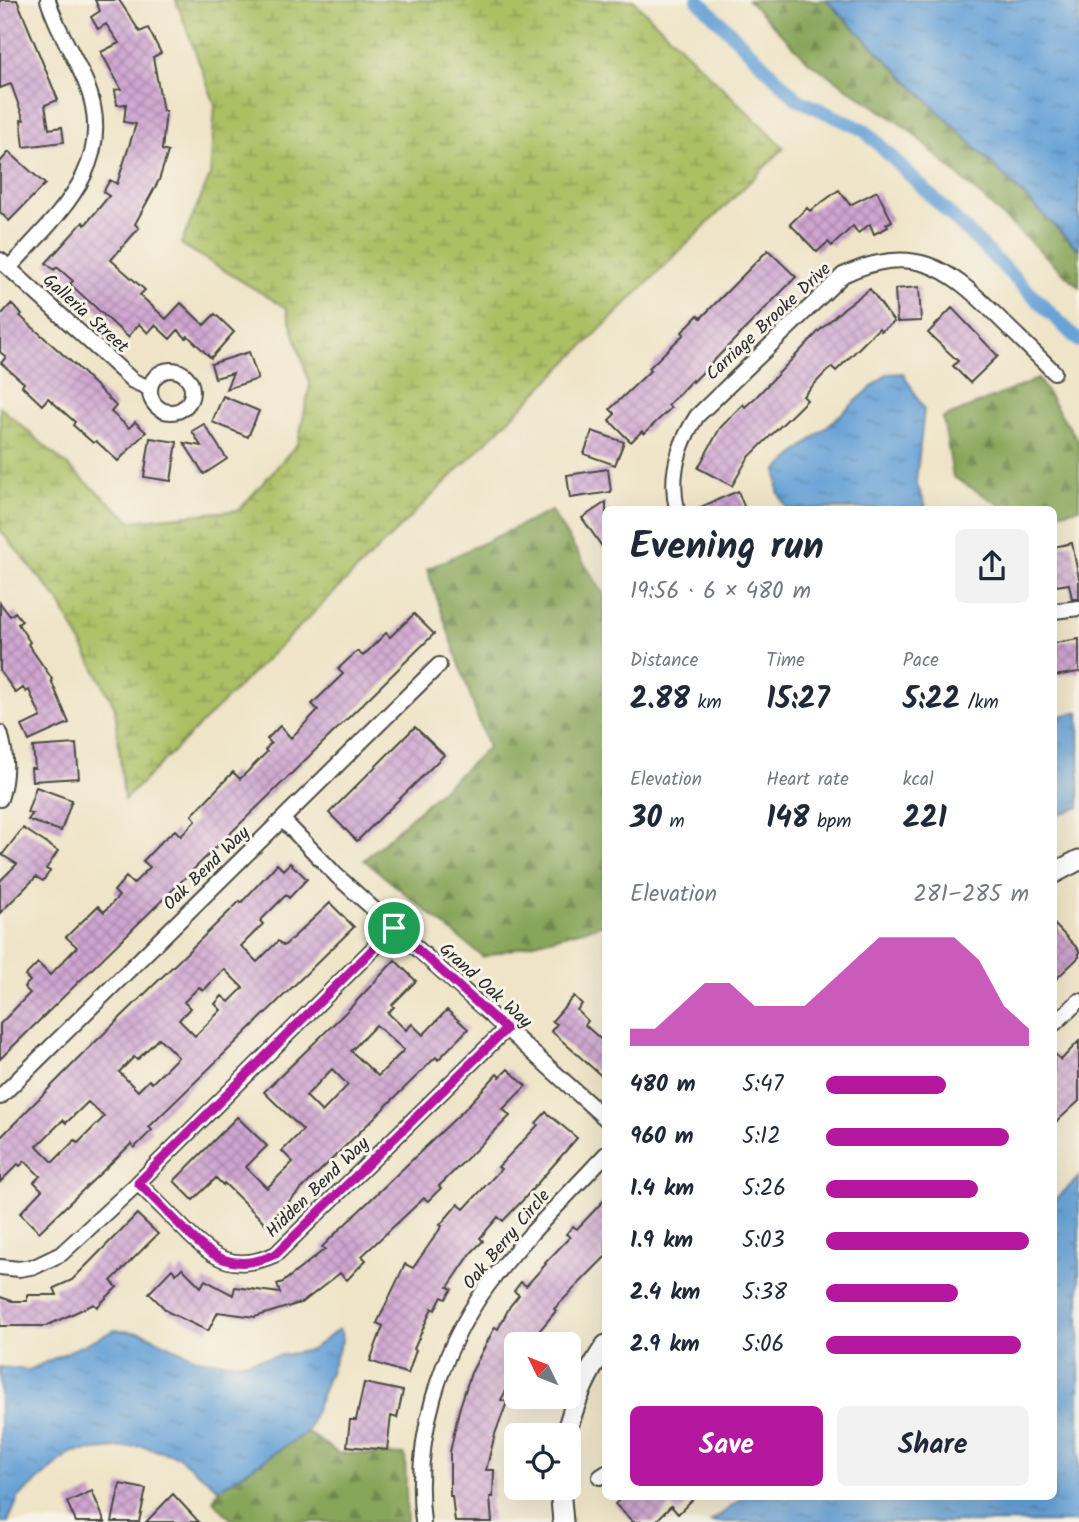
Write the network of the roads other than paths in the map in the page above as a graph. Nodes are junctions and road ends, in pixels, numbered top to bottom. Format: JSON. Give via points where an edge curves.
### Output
{"nodes":[{"id":1,"x":48,"y":0,"type":"edge"},
{"id":2,"x":4,"y":264,"type":"edge"},
{"id":3,"x":1054,"y":372,"type":"dead end"},
{"id":4,"x":149,"y":388,"type":"dead end"},
{"id":5,"x":677,"y":506,"type":"edge"},
{"id":6,"x":1079,"y":608,"type":"edge"},
{"id":7,"x":1057,"y":611,"type":"edge"},
{"id":8,"x":439,"y":665,"type":"dead end"},
{"id":9,"x":0,"y":733,"type":"edge"},
{"id":10,"x":0,"y":799,"type":"edge"},
{"id":11,"x":283,"y":820,"type":"junction"},
{"id":12,"x":1079,"y":860,"type":"edge"},
{"id":13,"x":1057,"y":871,"type":"edge"},
{"id":14,"x":394,"y":928,"type":"junction"},
{"id":15,"x":1079,"y":1001,"type":"edge"},
{"id":16,"x":1057,"y":1021,"type":"edge"},
{"id":17,"x":506,"y":1029,"type":"junction"},
{"id":18,"x":0,"y":1097,"type":"edge"},
{"id":19,"x":602,"y":1114,"type":"edge"},
{"id":20,"x":602,"y":1158,"type":"edge"},
{"id":21,"x":138,"y":1183,"type":"junction"},
{"id":22,"x":0,"y":1267,"type":"edge"},
{"id":23,"x":602,"y":1351,"type":"edge"},
{"id":24,"x":569,"y":1423,"type":"edge"},
{"id":25,"x":561,"y":1500,"type":"edge"},
{"id":26,"x":423,"y":1522,"type":"edge"},
{"id":27,"x":563,"y":1522,"type":"edge"}],
"edges":[{"from":1,"to":2,"type":"street","via":[[93,104],[93,153],[77,190]]},
{"from":2,"to":4,"type":"street","name":"Galleria Street","via":[[133,381]]},
{"from":3,"to":5,"type":"street","name":"Carriage Brooke Drive","via":[[951,274],[916,261],[862,266],[843,275],[697,416],[674,470]]},
{"from":6,"to":7,"type":"street"},
{"from":8,"to":11,"type":"street","name":"Oak Bend Way"},
{"from":9,"to":10,"type":"street","via":[[6,768]]},
{"from":11,"to":14,"type":"street","name":"Grand Oak Way"},
{"from":11,"to":18,"type":"street","name":"Oak Bend Way"},
{"from":12,"to":13,"type":"street"},
{"from":14,"to":17,"type":"street","name":"Grand Oak Way"},
{"from":14,"to":21,"type":"street"},
{"from":15,"to":16,"type":"street"},
{"from":17,"to":19,"type":"street","name":"Grand Oak Way"},
{"from":17,"to":21,"type":"street","name":"Hidden Bend Way","via":[[276,1254],[262,1261],[233,1262],[208,1253]]},
{"from":20,"to":26,"type":"street","name":"Oak Berry Circle","via":[[488,1286],[452,1348],[425,1439]]},
{"from":21,"to":22,"type":"street","via":[[61,1254],[36,1266]]},
{"from":23,"to":24,"type":"street","via":[[584,1380]]},
{"from":25,"to":27,"type":"street"}]}
